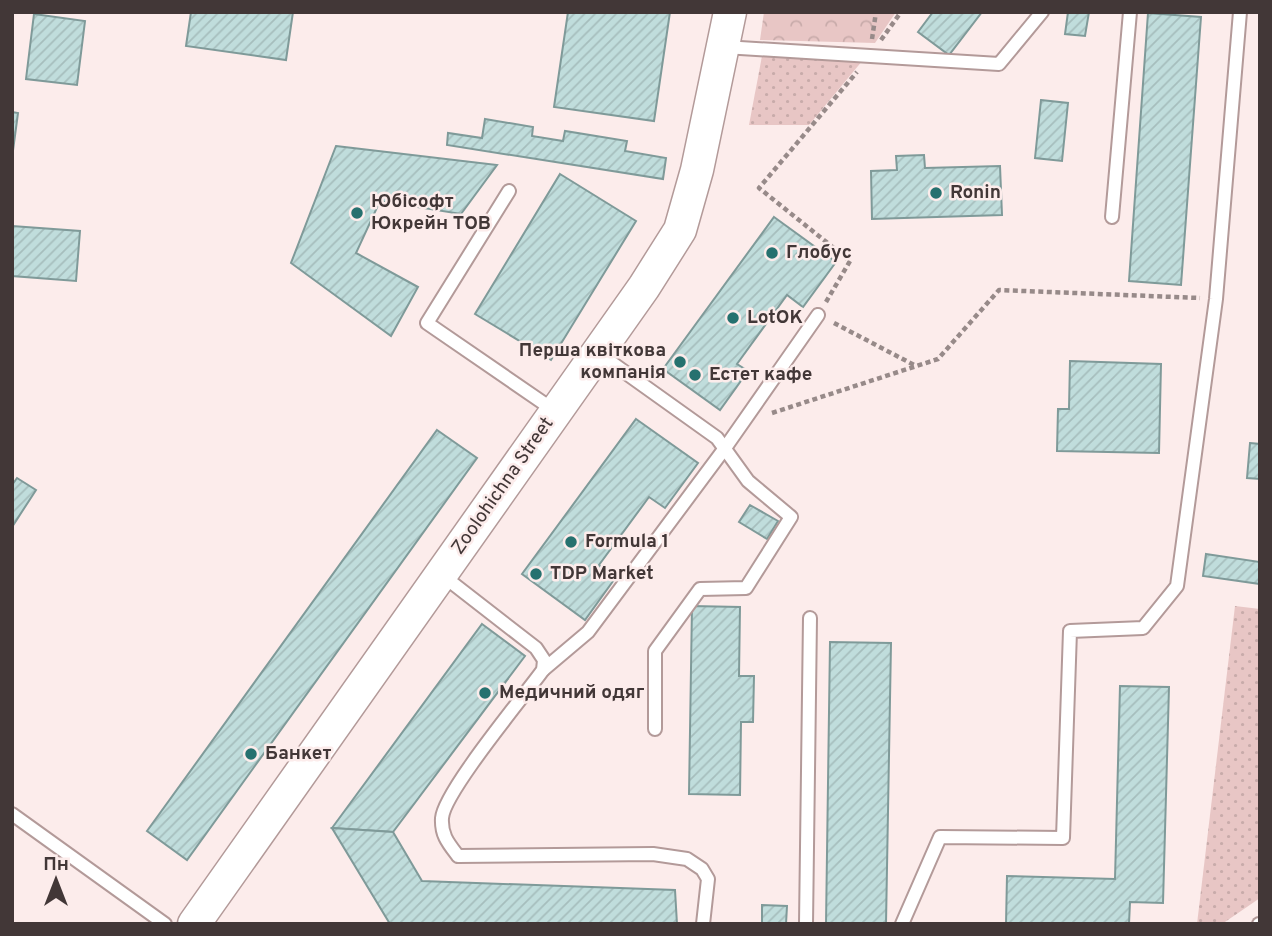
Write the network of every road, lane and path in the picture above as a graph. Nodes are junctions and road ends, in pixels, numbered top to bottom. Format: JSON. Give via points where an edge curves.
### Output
{"nodes":[{"id":1,"x":730,"y":12,"type":"edge"},
{"id":2,"x":876,"y":12,"type":"edge"},
{"id":3,"x":901,"y":12,"type":"edge"},
{"id":4,"x":1042,"y":12,"type":"edge"},
{"id":5,"x":1129,"y":12,"type":"edge"},
{"id":6,"x":1240,"y":12,"type":"edge"},
{"id":7,"x":724,"y":47,"type":"junction"},
{"id":8,"x":870,"y":56,"type":"junction"},
{"id":9,"x":509,"y":191,"type":"dead end"},
{"id":10,"x":1112,"y":217,"type":"dead end"},
{"id":11,"x":1216,"y":299,"type":"junction"},
{"id":12,"x":818,"y":315,"type":"junction"},
{"id":13,"x":597,"y":353,"type":"junction"},
{"id":14,"x":916,"y":366,"type":"junction"},
{"id":15,"x":556,"y":411,"type":"junction"},
{"id":16,"x":764,"y":416,"type":"dead end"},
{"id":17,"x":725,"y":448,"type":"junction"},
{"id":18,"x":441,"y":575,"type":"junction"},
{"id":19,"x":810,"y":618,"type":"dead end"},
{"id":20,"x":543,"y":670,"type":"junction"},
{"id":21,"x":655,"y":729,"type":"dead end"},
{"id":22,"x":12,"y":814,"type":"edge"},
{"id":23,"x":165,"y":924,"type":"edge"},
{"id":24,"x":194,"y":924,"type":"edge"},
{"id":25,"x":703,"y":924,"type":"edge"},
{"id":26,"x":806,"y":924,"type":"edge"},
{"id":27,"x":902,"y":924,"type":"edge"}],
"edges":[{"from":1,"to":7,"type":"street","name":"Zoolohichna Street"},
{"from":2,"to":8,"type":"path"},
{"from":3,"to":8,"type":"path"},
{"from":4,"to":8,"type":"lane","via":[[999,64]]},
{"from":5,"to":10,"type":"lane"},
{"from":6,"to":11,"type":"lane"},
{"from":7,"to":8,"type":"lane"},
{"from":7,"to":13,"type":"street","name":"Zoolohichna Street","via":[[680,230]]},
{"from":8,"to":12,"type":"path","via":[[759,188],[850,261]]},
{"from":9,"to":15,"type":"lane","via":[[427,323]]},
{"from":11,"to":14,"type":"path","via":[[999,290],[938,359]]},
{"from":11,"to":27,"type":"lane","via":[[1177,586],[1143,628],[1070,631],[1063,838],[940,837]]},
{"from":12,"to":14,"type":"path"},
{"from":12,"to":17,"type":"lane"},
{"from":13,"to":15,"type":"street","name":"Zoolohichna Street"},
{"from":13,"to":17,"type":"lane"},
{"from":14,"to":16,"type":"path"},
{"from":15,"to":18,"type":"street","name":"Zoolohichna Street"},
{"from":17,"to":20,"type":"lane","via":[[588,632]]},
{"from":17,"to":21,"type":"lane","via":[[748,481],[791,517],[746,588],[700,589],[655,651]]},
{"from":18,"to":20,"type":"lane","via":[[536,649],[544,660]]},
{"from":18,"to":24,"type":"street","name":"Zoolohichna Street"},
{"from":19,"to":26,"type":"lane"},
{"from":20,"to":25,"type":"lane","via":[[464,775],[442,815],[444,838],[458,856],[653,854],[687,859],[708,879]]},
{"from":22,"to":23,"type":"lane"}]}
